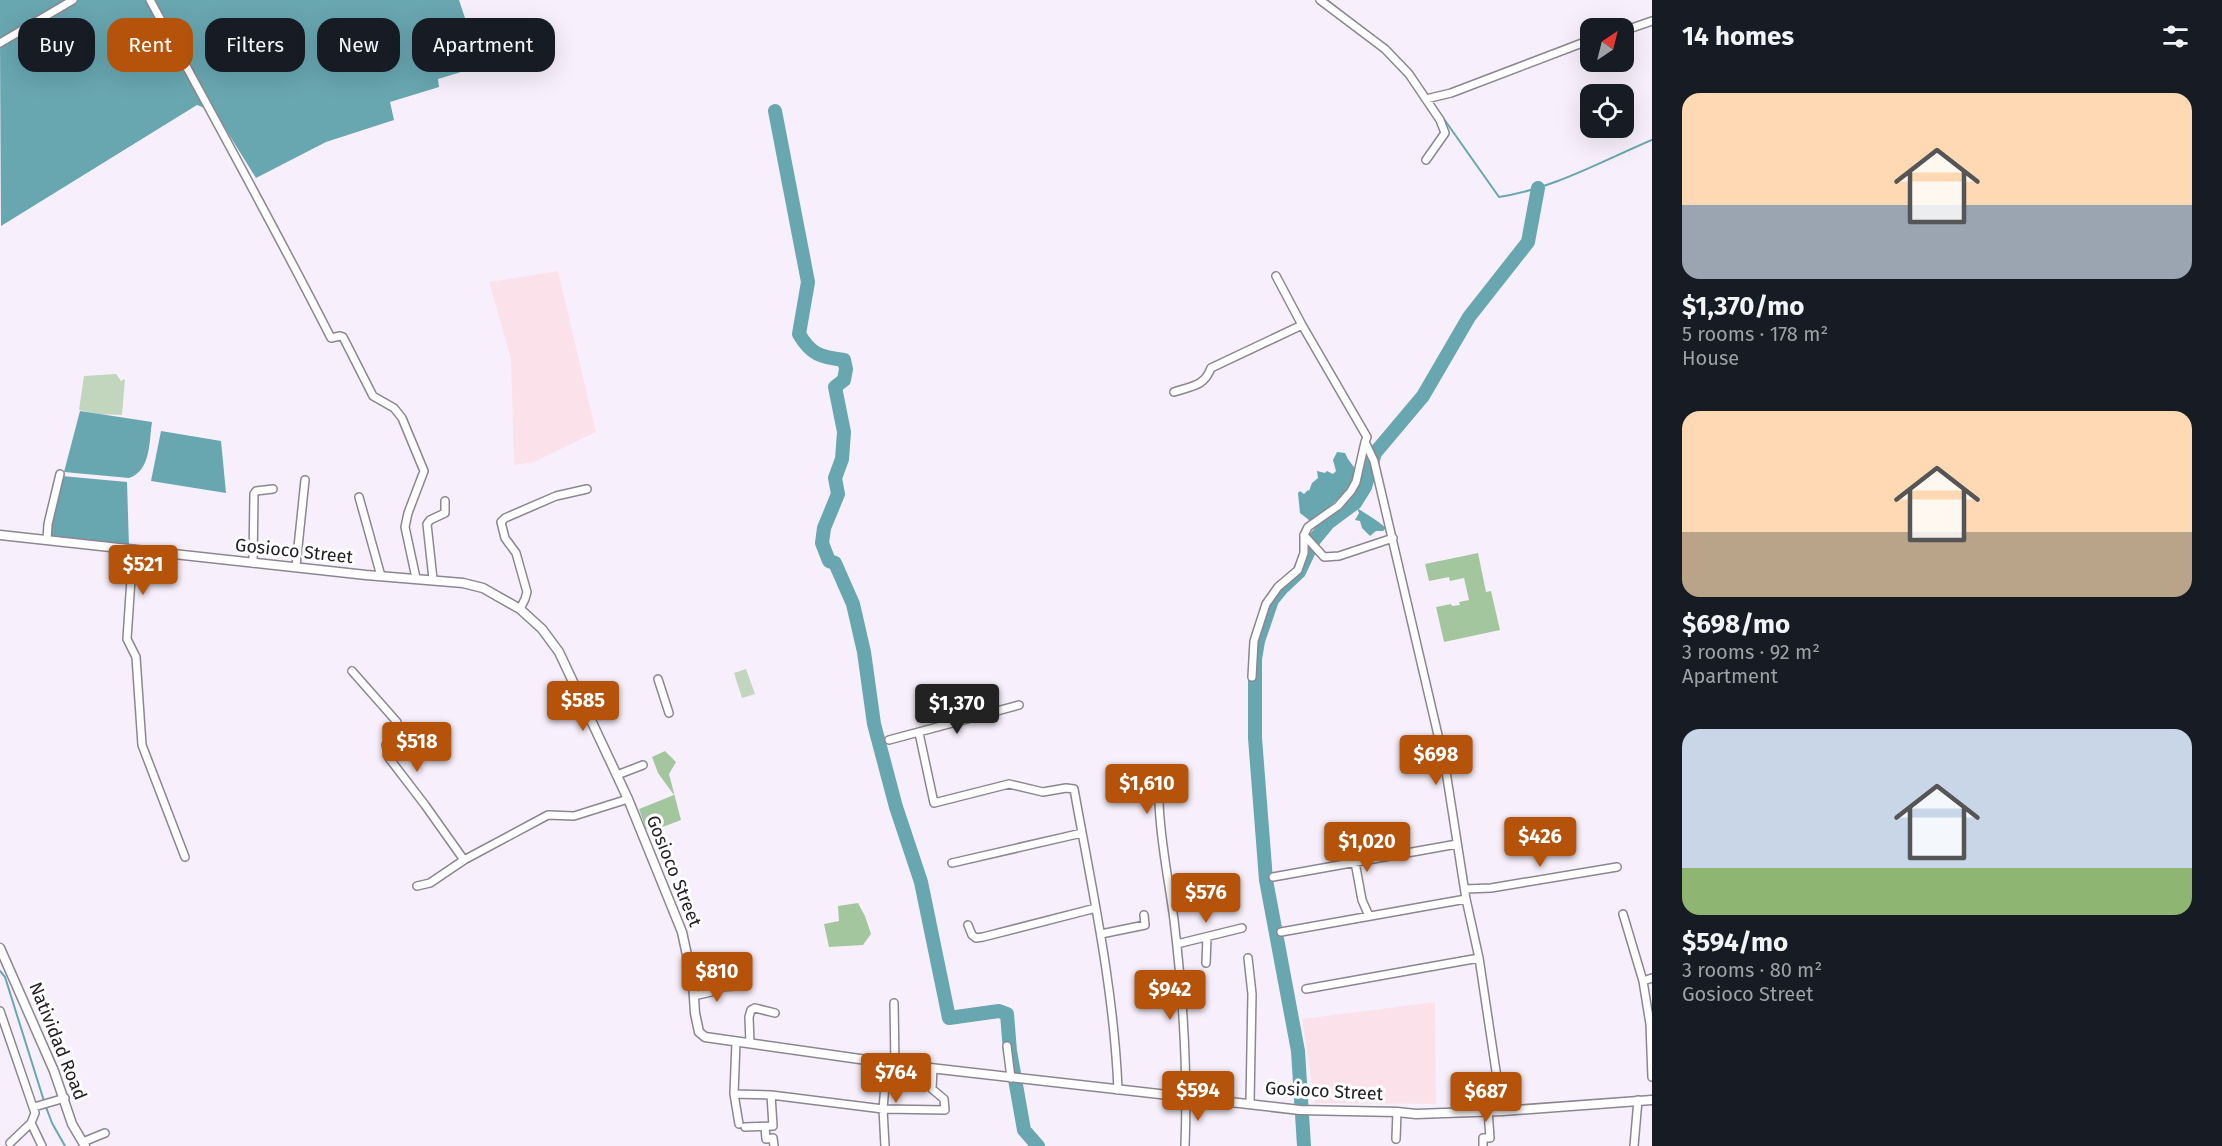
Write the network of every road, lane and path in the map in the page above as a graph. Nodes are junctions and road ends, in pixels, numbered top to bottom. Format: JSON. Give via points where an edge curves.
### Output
{"nodes":[{"id":1,"x":73,"y":0,"type":"edge"},
{"id":2,"x":150,"y":0,"type":"edge"},
{"id":3,"x":1320,"y":0,"type":"edge"},
{"id":4,"x":1652,"y":21,"type":"edge"},
{"id":5,"x":1634,"y":27,"type":"edge"},
{"id":6,"x":0,"y":43,"type":"edge"},
{"id":7,"x":1580,"y":44,"type":"edge"},
{"id":8,"x":1426,"y":99,"type":"junction"},
{"id":9,"x":1426,"y":160,"type":"dead end"},
{"id":10,"x":1276,"y":276,"type":"dead end"},
{"id":11,"x":1302,"y":325,"type":"junction"},
{"id":12,"x":1174,"y":392,"type":"dead end"},
{"id":13,"x":1367,"y":445,"type":"junction"},
{"id":14,"x":60,"y":474,"type":"dead end"},
{"id":15,"x":305,"y":480,"type":"dead end"},
{"id":16,"x":273,"y":489,"type":"dead end"},
{"id":17,"x":587,"y":489,"type":"dead end"},
{"id":18,"x":359,"y":497,"type":"dead end"},
{"id":19,"x":445,"y":501,"type":"dead end"},
{"id":20,"x":0,"y":535,"type":"edge"},
{"id":21,"x":1304,"y":535,"type":"junction"},
{"id":22,"x":1393,"y":538,"type":"junction"},
{"id":23,"x":47,"y":539,"type":"junction"},
{"id":24,"x":133,"y":549,"type":"junction"},
{"id":25,"x":253,"y":563,"type":"junction"},
{"id":26,"x":296,"y":566,"type":"junction"},
{"id":27,"x":381,"y":576,"type":"junction"},
{"id":28,"x":416,"y":578,"type":"junction"},
{"id":29,"x":433,"y":579,"type":"junction"},
{"id":30,"x":520,"y":609,"type":"junction"},
{"id":31,"x":352,"y":671,"type":"dead end"},
{"id":32,"x":1252,"y":677,"type":"dead end"},
{"id":33,"x":658,"y":678,"type":"dead end"},
{"id":34,"x":1019,"y":705,"type":"dead end"},
{"id":35,"x":669,"y":713,"type":"dead end"},
{"id":36,"x":919,"y":733,"type":"junction"},
{"id":37,"x":889,"y":740,"type":"dead end"},
{"id":38,"x":643,"y":765,"type":"dead end"},
{"id":39,"x":616,"y":775,"type":"junction"},
{"id":40,"x":1183,"y":791,"type":"dead end"},
{"id":41,"x":628,"y":799,"type":"junction"},
{"id":42,"x":1082,"y":833,"type":"junction"},
{"id":43,"x":1457,"y":844,"type":"junction"},
{"id":44,"x":185,"y":856,"type":"dead end"},
{"id":45,"x":464,"y":860,"type":"junction"},
{"id":46,"x":1355,"y":862,"type":"junction"},
{"id":47,"x":951,"y":863,"type":"dead end"},
{"id":48,"x":1617,"y":867,"type":"dead end"},
{"id":49,"x":1273,"y":877,"type":"dead end"},
{"id":50,"x":417,"y":886,"type":"dead end"},
{"id":51,"x":1465,"y":889,"type":"junction"},
{"id":52,"x":1466,"y":899,"type":"junction"},
{"id":53,"x":1096,"y":908,"type":"junction"},
{"id":54,"x":1623,"y":914,"type":"dead end"},
{"id":55,"x":1144,"y":915,"type":"dead end"},
{"id":56,"x":1369,"y":916,"type":"junction"},
{"id":57,"x":968,"y":925,"type":"dead end"},
{"id":58,"x":1242,"y":928,"type":"dead end"},
{"id":59,"x":1281,"y":932,"type":"dead end"},
{"id":60,"x":1101,"y":934,"type":"junction"},
{"id":61,"x":1207,"y":937,"type":"junction"},
{"id":62,"x":1177,"y":944,"type":"junction"},
{"id":63,"x":0,"y":948,"type":"edge"},
{"id":64,"x":1248,"y":958,"type":"dead end"},
{"id":65,"x":1479,"y":958,"type":"junction"},
{"id":66,"x":1206,"y":963,"type":"dead end"},
{"id":67,"x":1652,"y":978,"type":"edge"},
{"id":68,"x":1643,"y":981,"type":"junction"},
{"id":69,"x":735,"y":986,"type":"dead end"},
{"id":70,"x":1306,"y":989,"type":"dead end"},
{"id":71,"x":694,"y":996,"type":"junction"},
{"id":72,"x":894,"y":1003,"type":"dead end"},
{"id":73,"x":0,"y":1011,"type":"edge"},
{"id":74,"x":775,"y":1012,"type":"dead end"},
{"id":75,"x":736,"y":1042,"type":"junction"},
{"id":76,"x":750,"y":1044,"type":"junction"},
{"id":77,"x":1006,"y":1046,"type":"dead end"},
{"id":78,"x":891,"y":1063,"type":"junction"},
{"id":79,"x":1651,"y":1063,"type":"edge"},
{"id":80,"x":933,"y":1068,"type":"junction"},
{"id":81,"x":1652,"y":1077,"type":"edge"},
{"id":82,"x":1014,"y":1078,"type":"junction"},
{"id":83,"x":1118,"y":1090,"type":"junction"},
{"id":84,"x":734,"y":1094,"type":"junction"},
{"id":85,"x":771,"y":1095,"type":"junction"},
{"id":86,"x":64,"y":1098,"type":"junction"},
{"id":87,"x":1186,"y":1098,"type":"junction"},
{"id":88,"x":1638,"y":1100,"type":"junction"},
{"id":89,"x":1652,"y":1100,"type":"edge"},
{"id":90,"x":1250,"y":1103,"type":"junction"},
{"id":91,"x":37,"y":1106,"type":"junction"},
{"id":92,"x":884,"y":1109,"type":"junction"},
{"id":93,"x":1488,"y":1110,"type":"junction"},
{"id":94,"x":1502,"y":1111,"type":"junction"},
{"id":95,"x":1397,"y":1112,"type":"junction"},
{"id":96,"x":30,"y":1123,"type":"junction"},
{"id":97,"x":765,"y":1127,"type":"junction"},
{"id":98,"x":105,"y":1133,"type":"dead end"},
{"id":99,"x":1396,"y":1139,"type":"dead end"},
{"id":100,"x":10,"y":1143,"type":"dead end"},
{"id":101,"x":84,"y":1144,"type":"edge"},
{"id":102,"x":42,"y":1146,"type":"edge"},
{"id":103,"x":774,"y":1146,"type":"edge"},
{"id":104,"x":885,"y":1146,"type":"edge"},
{"id":105,"x":1185,"y":1146,"type":"edge"},
{"id":106,"x":1483,"y":1146,"type":"edge"},
{"id":107,"x":1634,"y":1146,"type":"edge"}],
"edges":[{"from":1,"to":6,"type":"street"},
{"from":2,"to":28,"type":"street","via":[[331,338],[343,337],[373,396],[394,408],[402,418],[424,471],[405,527]]},
{"from":3,"to":8,"type":"street","via":[[1385,49]]},
{"from":4,"to":5,"type":"street"},
{"from":7,"to":8,"type":"street"},
{"from":8,"to":9,"type":"street","via":[[1445,133]]},
{"from":10,"to":11,"type":"street"},
{"from":11,"to":12,"type":"street","via":[[1211,368],[1201,383]]},
{"from":11,"to":13,"type":"street","via":[[1367,436]]},
{"from":13,"to":21,"type":"street","via":[[1352,490],[1338,506],[1308,527]]},
{"from":13,"to":22,"type":"street"},
{"from":14,"to":23,"type":"street"},
{"from":15,"to":26,"type":"street"},
{"from":16,"to":25,"type":"street","via":[[254,494]]},
{"from":17,"to":30,"type":"street","via":[[556,496],[501,522],[505,538],[516,553],[526,592]]},
{"from":18,"to":27,"type":"street"},
{"from":19,"to":29,"type":"street","via":[[445,513],[427,524]]},
{"from":20,"to":23,"type":"street","name":"Gosioco Street"},
{"from":21,"to":22,"type":"street","via":[[1324,557],[1339,556]]},
{"from":21,"to":32,"type":"street","via":[[1304,553],[1298,570],[1278,587],[1262,614],[1254,641]]},
{"from":22,"to":43,"type":"street","via":[[1445,765]]},
{"from":23,"to":24,"type":"street","name":"Gosioco Street"},
{"from":24,"to":25,"type":"street","name":"Gosioco Street"},
{"from":24,"to":44,"type":"street","via":[[127,639],[136,657],[142,745]]},
{"from":25,"to":26,"type":"street","name":"Gosioco Street"},
{"from":26,"to":27,"type":"street","name":"Gosioco Street"},
{"from":27,"to":28,"type":"street","name":"Gosioco Street"},
{"from":28,"to":29,"type":"street","name":"Gosioco Street"},
{"from":29,"to":30,"type":"street","name":"Gosioco Street","via":[[483,588]]},
{"from":30,"to":39,"type":"street","name":"Gosioco Street","via":[[559,652]]},
{"from":31,"to":45,"type":"street","via":[[397,722],[398,728],[386,745],[389,758]]},
{"from":33,"to":35,"type":"street"},
{"from":34,"to":36,"type":"street"},
{"from":36,"to":37,"type":"street"},
{"from":36,"to":42,"type":"street","via":[[934,803],[1009,784],[1043,792],[1074,789]]},
{"from":38,"to":39,"type":"street"},
{"from":39,"to":41,"type":"street","name":"Gosioco Street"},
{"from":40,"to":62,"type":"street","via":[[1161,796],[1159,801]]},
{"from":41,"to":45,"type":"street","via":[[574,816],[548,815]]},
{"from":41,"to":71,"type":"street","name":"Gosioco Street","via":[[682,932]]},
{"from":42,"to":47,"type":"street"},
{"from":42,"to":53,"type":"street"},
{"from":43,"to":46,"type":"street"},
{"from":43,"to":51,"type":"street"},
{"from":45,"to":50,"type":"street","via":[[430,883]]},
{"from":46,"to":49,"type":"street"},
{"from":46,"to":56,"type":"street"},
{"from":48,"to":51,"type":"street"},
{"from":51,"to":52,"type":"street"},
{"from":52,"to":56,"type":"street"},
{"from":52,"to":65,"type":"street"},
{"from":53,"to":57,"type":"street","via":[[976,938]]},
{"from":53,"to":60,"type":"street"},
{"from":54,"to":68,"type":"street"},
{"from":55,"to":60,"type":"street","via":[[1145,925]]},
{"from":56,"to":59,"type":"street"},
{"from":58,"to":61,"type":"street"},
{"from":60,"to":83,"type":"street","via":[[1116,1038]]},
{"from":61,"to":62,"type":"street"},
{"from":61,"to":66,"type":"street"},
{"from":62,"to":87,"type":"street"},
{"from":63,"to":86,"type":"street","name":"Natividad Road"},
{"from":64,"to":90,"type":"street","via":[[1252,994]]},
{"from":65,"to":70,"type":"street"},
{"from":65,"to":94,"type":"street"},
{"from":67,"to":68,"type":"street"},
{"from":68,"to":79,"type":"street"},
{"from":69,"to":71,"type":"street","via":[[718,987]]},
{"from":71,"to":75,"type":"street","name":"Gosioco Street","via":[[701,1036]]},
{"from":72,"to":78,"type":"street"},
{"from":73,"to":91,"type":"street"},
{"from":74,"to":76,"type":"street","via":[[755,1008],[751,1011]]},
{"from":75,"to":76,"type":"street","name":"Gosioco Street"},
{"from":75,"to":84,"type":"street"},
{"from":76,"to":78,"type":"street","name":"Gosioco Street"},
{"from":77,"to":82,"type":"street"},
{"from":78,"to":80,"type":"street","name":"Gosioco Street"},
{"from":78,"to":92,"type":"street"},
{"from":79,"to":81,"type":"street"},
{"from":80,"to":82,"type":"street","name":"Gosioco Street"},
{"from":80,"to":92,"type":"street","via":[[932,1089],[944,1099],[945,1110]]},
{"from":82,"to":83,"type":"street","name":"Gosioco Street"},
{"from":83,"to":87,"type":"street","name":"Gosioco Street"},
{"from":84,"to":85,"type":"street"},
{"from":84,"to":97,"type":"street","via":[[742,1126]]},
{"from":85,"to":92,"type":"street"},
{"from":85,"to":97,"type":"street","via":[[773,1126]]},
{"from":86,"to":91,"type":"street"},
{"from":86,"to":101,"type":"street","name":"Natividad Road","via":[[72,1124]]},
{"from":87,"to":90,"type":"street","name":"Gosioco Street"},
{"from":87,"to":105,"type":"street"},
{"from":88,"to":89,"type":"street","name":"Gosioco Street"},
{"from":88,"to":94,"type":"street","name":"Gosioco Street"},
{"from":88,"to":107,"type":"street"},
{"from":90,"to":95,"type":"street","name":"Gosioco Street","via":[[1299,1110]]},
{"from":91,"to":96,"type":"street"},
{"from":92,"to":104,"type":"street"},
{"from":93,"to":94,"type":"street","name":"Gosioco Street"},
{"from":93,"to":95,"type":"street","name":"Gosioco Street"},
{"from":93,"to":106,"type":"street","via":[[1490,1138],[1483,1138]]},
{"from":95,"to":99,"type":"street"},
{"from":96,"to":100,"type":"street"},
{"from":96,"to":102,"type":"street"},
{"from":97,"to":103,"type":"street","via":[[766,1139],[773,1138]]},
{"from":98,"to":101,"type":"street"}]}
